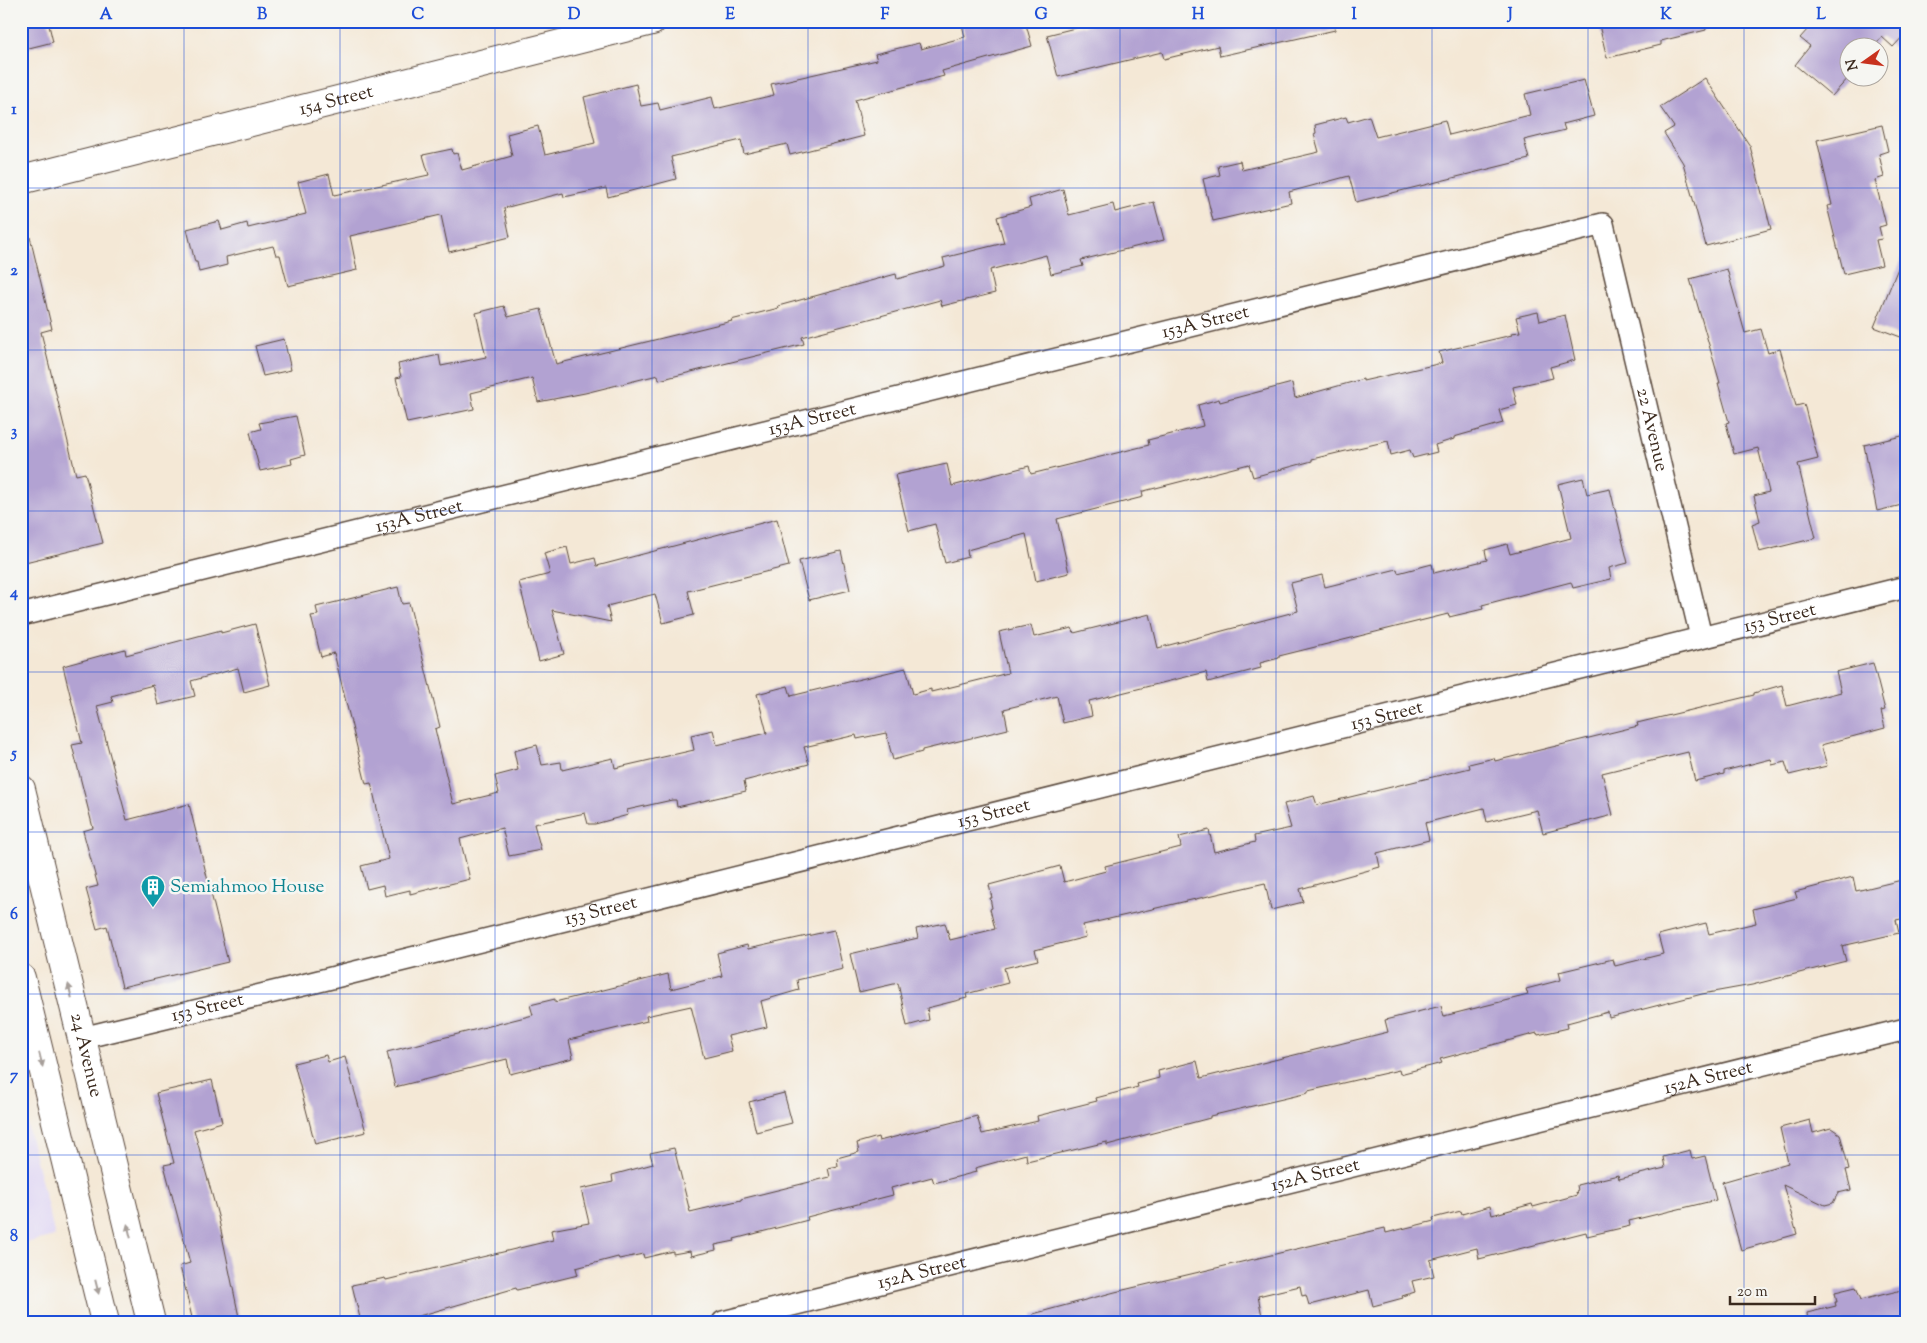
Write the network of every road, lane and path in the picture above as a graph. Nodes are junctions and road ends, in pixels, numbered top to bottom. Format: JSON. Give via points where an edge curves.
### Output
{"nodes":[{"id":1,"x":652,"y":21,"type":"edge"},
{"id":2,"x":21,"y":180,"type":"edge"},
{"id":3,"x":1603,"y":224,"type":"joint"},
{"id":4,"x":1906,"y":587,"type":"edge"},
{"id":5,"x":21,"y":615,"type":"edge"},
{"id":6,"x":1702,"y":637,"type":"junction"},
{"id":7,"x":21,"y":789,"type":"edge"},
{"id":8,"x":21,"y":862,"type":"edge"},
{"id":9,"x":55,"y":928,"type":"junction"},
{"id":10,"x":21,"y":978,"type":"edge"},
{"id":11,"x":1906,"y":1029,"type":"edge"},
{"id":12,"x":82,"y":1038,"type":"junction"},
{"id":13,"x":105,"y":1322,"type":"edge"},
{"id":14,"x":151,"y":1322,"type":"edge"},
{"id":15,"x":724,"y":1322,"type":"edge"}],
"edges":[{"from":1,"to":2,"type":"main road","name":"154 Street"},
{"from":3,"to":5,"type":"street","name":"153A Street"},
{"from":3,"to":6,"type":"street","name":"22 Avenue"},
{"from":4,"to":6,"type":"street","name":"153 Street"},
{"from":6,"to":12,"type":"street","name":"153 Street"},
{"from":7,"to":9,"type":"main road","name":"24 Avenue"},
{"from":8,"to":9,"type":"main road"},
{"from":12,"to":9,"type":"main road","name":"24 Avenue","one_way":true},
{"from":10,"to":13,"type":"main road","one_way":true},
{"from":11,"to":15,"type":"street","name":"152A Street"},
{"from":14,"to":12,"type":"main road","name":"24 Avenue","one_way":true}]}
